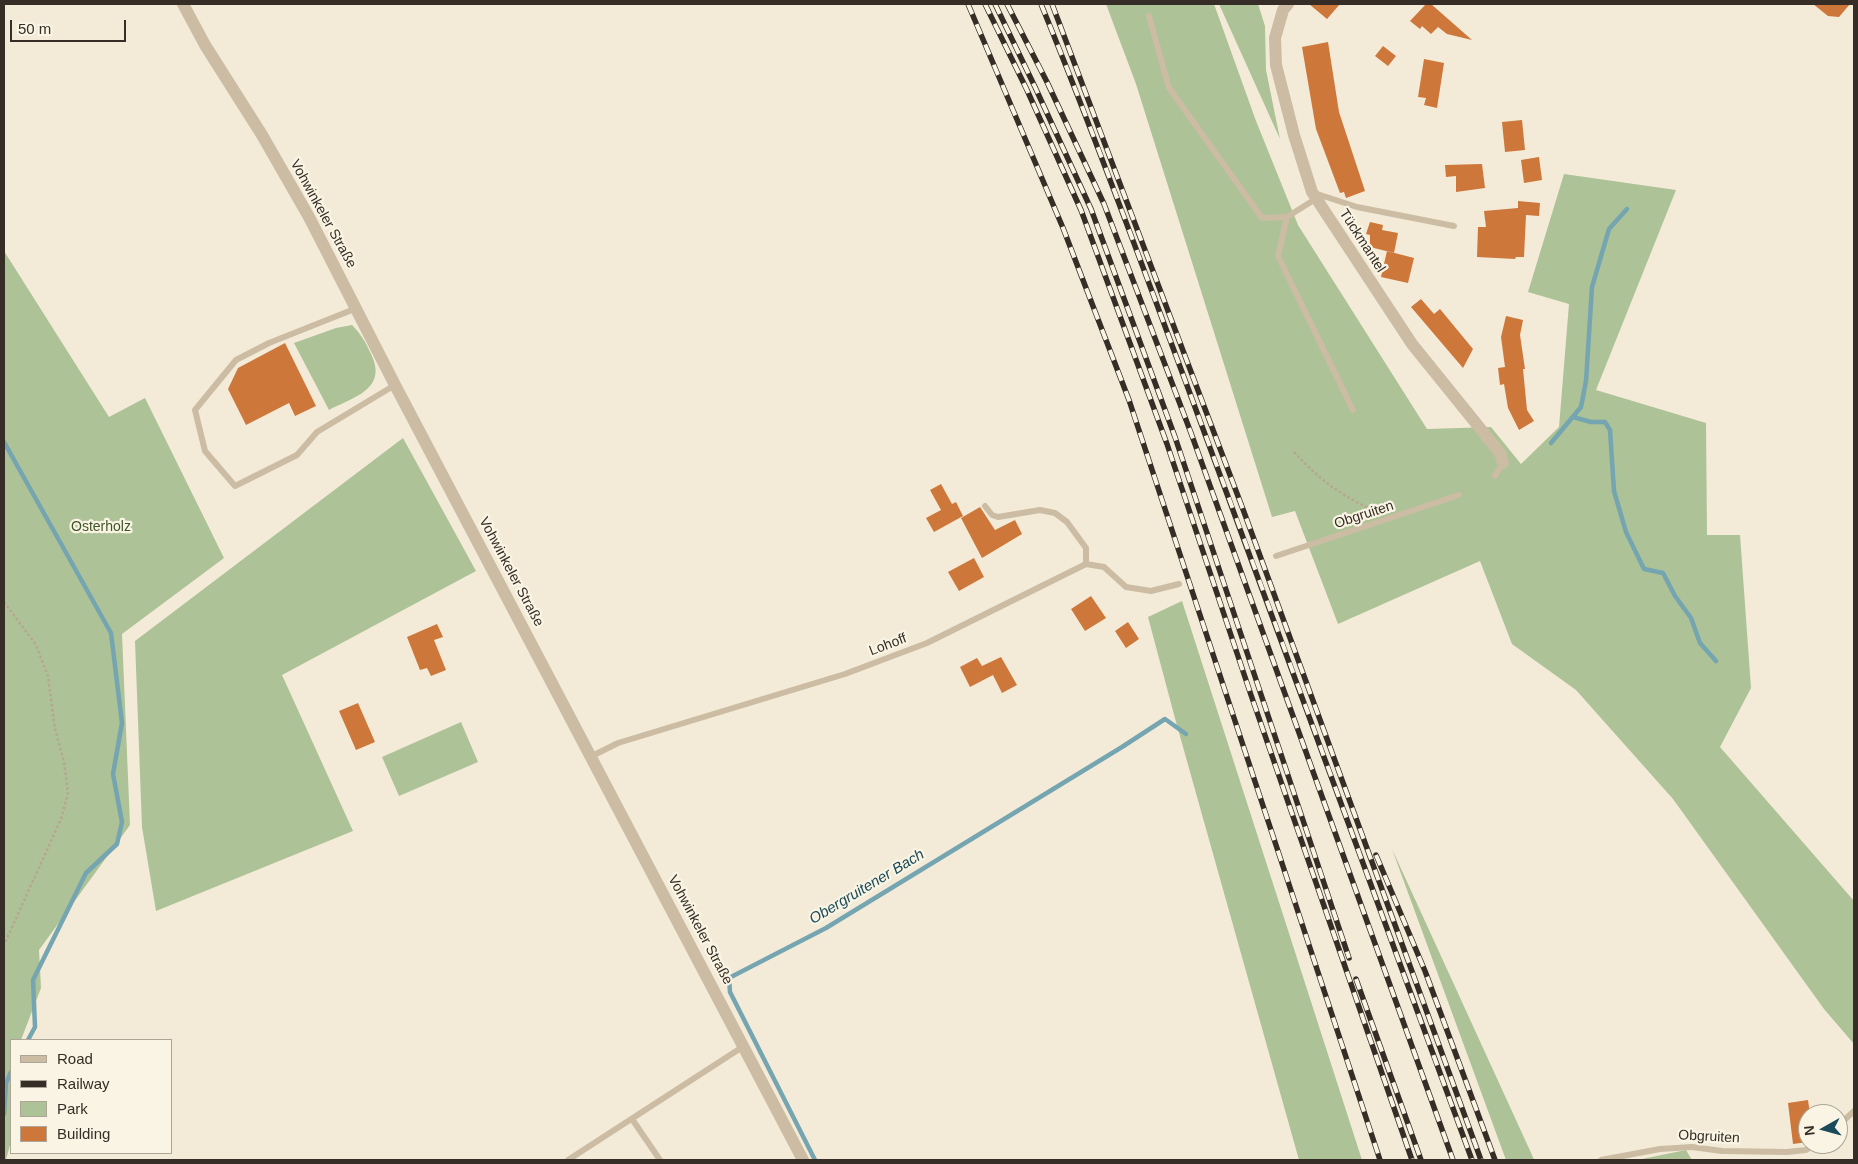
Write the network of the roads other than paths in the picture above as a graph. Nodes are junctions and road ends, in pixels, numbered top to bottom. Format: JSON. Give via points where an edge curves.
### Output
{"nodes":[{"id":1,"x":183,"y":4,"type":"edge"},
{"id":2,"x":1288,"y":4,"type":"edge"},
{"id":3,"x":1149,"y":16,"type":"dead end"},
{"id":4,"x":1315,"y":195,"type":"junction"},
{"id":5,"x":1286,"y":218,"type":"junction"},
{"id":6,"x":1454,"y":226,"type":"dead end"},
{"id":7,"x":357,"y":308,"type":"junction"},
{"id":8,"x":395,"y":385,"type":"junction"},
{"id":9,"x":1353,"y":410,"type":"dead end"},
{"id":10,"x":1503,"y":463,"type":"joint"},
{"id":11,"x":1495,"y":476,"type":"dead end"},
{"id":12,"x":1459,"y":495,"type":"dead end"},
{"id":13,"x":985,"y":506,"type":"dead end"},
{"id":14,"x":1276,"y":556,"type":"dead end"},
{"id":15,"x":1086,"y":564,"type":"junction"},
{"id":16,"x":1179,"y":584,"type":"dead end"},
{"id":17,"x":592,"y":756,"type":"junction"},
{"id":18,"x":744,"y":1046,"type":"junction"},
{"id":19,"x":632,"y":1119,"type":"junction"},
{"id":20,"x":1798,"y":1151,"type":"edge"},
{"id":21,"x":568,"y":1160,"type":"edge"},
{"id":22,"x":660,"y":1160,"type":"edge"},
{"id":23,"x":803,"y":1160,"type":"edge"},
{"id":24,"x":1601,"y":1160,"type":"edge"}],
"edges":[{"from":1,"to":7,"type":"street","name":"Vohwinkeler Straße","via":[[309,217]]},
{"from":2,"to":4,"type":"street","name":"Tückmantel","via":[[1283,10],[1275,38],[1276,65],[1294,135]]},
{"from":3,"to":5,"type":"lane","via":[[1169,88],[1262,218]]},
{"from":4,"to":5,"type":"lane"},
{"from":4,"to":6,"type":"lane","via":[[1357,207]]},
{"from":4,"to":10,"type":"street","name":"Tückmantel","via":[[1412,344],[1500,453]]},
{"from":5,"to":9,"type":"lane","via":[[1278,256]]},
{"from":7,"to":8,"type":"street","name":"Vohwinkeler Straße"},
{"from":7,"to":8,"type":"lane","via":[[269,343],[236,360],[195,410],[205,450],[235,486],[297,455],[317,432]]},
{"from":8,"to":17,"type":"street","name":"Vohwinkeler Straße"},
{"from":10,"to":11,"type":"lane"},
{"from":12,"to":14,"type":"lane","name":"Obgruiten"},
{"from":13,"to":15,"type":"lane","via":[[998,517],[1040,510],[1055,513],[1067,522],[1086,548]]},
{"from":15,"to":16,"type":"lane","via":[[1104,567],[1126,587],[1151,592]]},
{"from":15,"to":17,"type":"lane","name":"Lohoff","via":[[927,643],[845,674],[618,743]]},
{"from":17,"to":18,"type":"street","name":"Vohwinkeler Straße"},
{"from":18,"to":19,"type":"lane"},
{"from":18,"to":23,"type":"street","name":"Vohwinkeler Straße"},
{"from":19,"to":21,"type":"lane"},
{"from":19,"to":22,"type":"lane"},
{"from":20,"to":24,"type":"lane","name":"Obgruiten","via":[[1722,1151],[1692,1147],[1660,1149]]}]}
